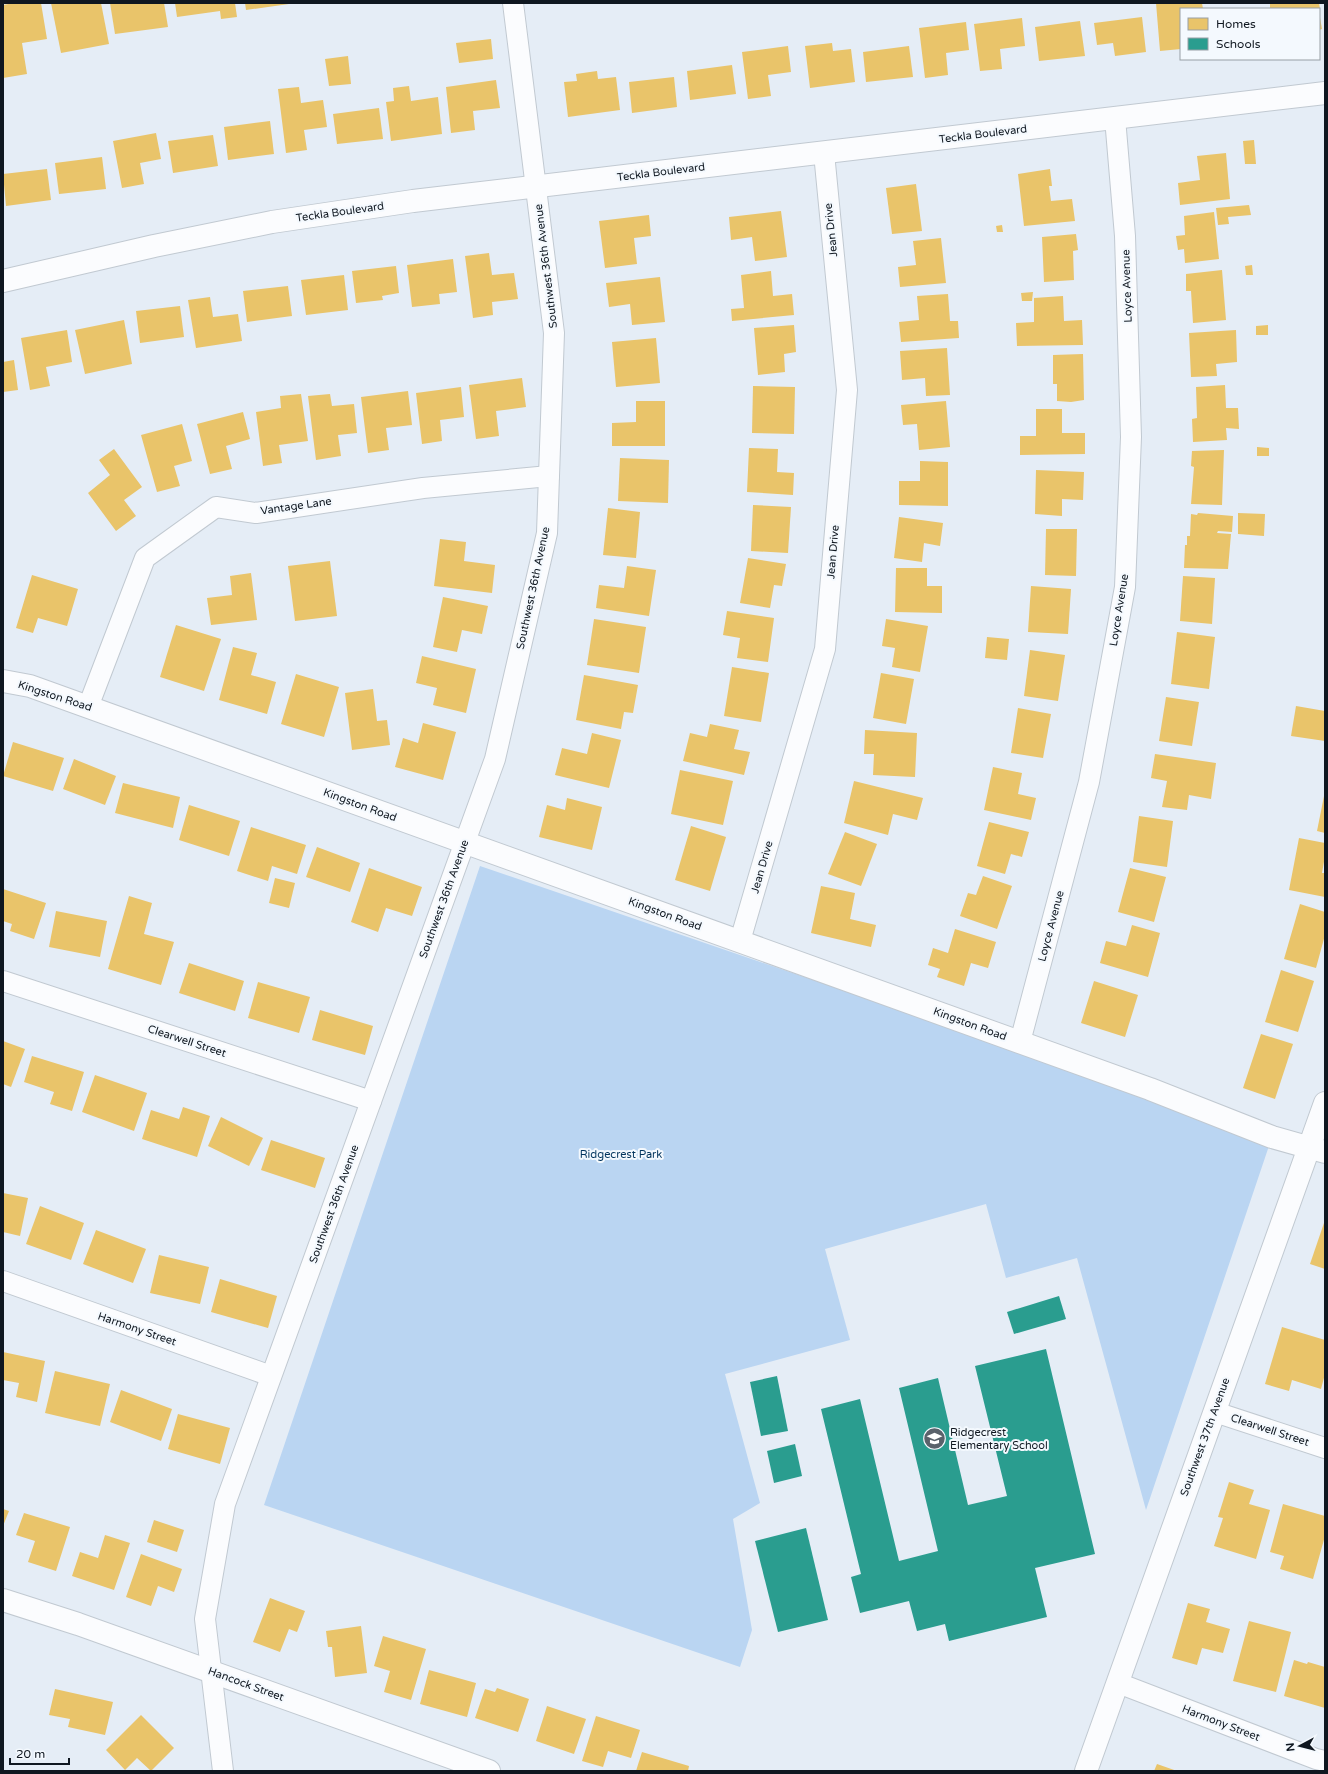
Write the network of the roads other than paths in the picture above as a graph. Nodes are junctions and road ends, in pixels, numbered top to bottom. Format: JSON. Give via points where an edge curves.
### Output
{"nodes":[{"id":1,"x":513,"y":3,"type":"edge"},
{"id":2,"x":1325,"y":93,"type":"edge"},
{"id":3,"x":1115,"y":118,"type":"junction"},
{"id":4,"x":824,"y":153,"type":"junction"},
{"id":5,"x":536,"y":187,"type":"junction"},
{"id":6,"x":3,"y":281,"type":"edge"},
{"id":7,"x":549,"y":476,"type":"junction"},
{"id":8,"x":3,"y":681,"type":"edge"},
{"id":9,"x":88,"y":706,"type":"junction"},
{"id":10,"x":465,"y":842,"type":"junction"},
{"id":11,"x":740,"y":942,"type":"junction"},
{"id":12,"x":3,"y":981,"type":"edge"},
{"id":13,"x":1020,"y":1042,"type":"junction"},
{"id":14,"x":371,"y":1101,"type":"junction"},
{"id":15,"x":1325,"y":1103,"type":"edge"},
{"id":16,"x":1317,"y":1149,"type":"edge"},
{"id":17,"x":3,"y":1281,"type":"edge"},
{"id":18,"x":271,"y":1376,"type":"junction"},
{"id":19,"x":1215,"y":1412,"type":"junction"},
{"id":20,"x":1325,"y":1448,"type":"edge"},
{"id":21,"x":3,"y":1600,"type":"edge"},
{"id":22,"x":211,"y":1672,"type":"junction"},
{"id":23,"x":1118,"y":1683,"type":"junction"},
{"id":24,"x":1325,"y":1761,"type":"edge"},
{"id":25,"x":223,"y":1771,"type":"edge"},
{"id":26,"x":488,"y":1771,"type":"edge"},
{"id":27,"x":1086,"y":1771,"type":"edge"}],
"edges":[{"from":1,"to":5,"type":"street","name":"Southwest 36th Avenue"},
{"from":2,"to":3,"type":"street","name":"Teckla Boulevard"},
{"from":3,"to":4,"type":"street","name":"Teckla Boulevard"},
{"from":3,"to":13,"type":"street","name":"Loyce Avenue","via":[[1125,236],[1131,437],[1125,587],[1089,782]]},
{"from":4,"to":5,"type":"street","name":"Teckla Boulevard"},
{"from":4,"to":11,"type":"street","name":"Jean Drive","via":[[847,390],[825,649]]},
{"from":5,"to":6,"type":"street","name":"Teckla Boulevard","via":[[413,201],[272,222]]},
{"from":5,"to":7,"type":"street","name":"Southwest 36th Avenue","via":[[554,333]]},
{"from":7,"to":9,"type":"street","name":"Vantage Lane","via":[[423,488],[256,512],[216,507],[145,558]]},
{"from":7,"to":10,"type":"street","name":"Southwest 36th Avenue","via":[[547,532],[521,646],[495,759]]},
{"from":8,"to":9,"type":"street","name":"Kingston Road","via":[[30,686]]},
{"from":9,"to":10,"type":"street","name":"Kingston Road"},
{"from":10,"to":11,"type":"street","name":"Kingston Road"},
{"from":10,"to":14,"type":"street","name":"Southwest 36th Avenue"},
{"from":11,"to":13,"type":"street","name":"Kingston Road"},
{"from":12,"to":14,"type":"street","name":"Clearwell Street"},
{"from":13,"to":16,"type":"street","name":"Kingston Road","via":[[1272,1137]]},
{"from":14,"to":18,"type":"street","name":"Southwest 36th Avenue"},
{"from":15,"to":16,"type":"street","name":"Southwest 37th Avenue"},
{"from":16,"to":19,"type":"street","name":"Southwest 37th Avenue"},
{"from":17,"to":18,"type":"street","name":"Harmony Street"},
{"from":18,"to":22,"type":"street","name":"Southwest 36th Avenue","via":[[225,1504],[205,1619]]},
{"from":19,"to":20,"type":"street","name":"Clearwell Street"},
{"from":19,"to":23,"type":"street","name":"Southwest 37th Avenue"},
{"from":21,"to":22,"type":"street","name":"Hancock Street"},
{"from":22,"to":25,"type":"street","name":"Southwest 36th Avenue"},
{"from":22,"to":26,"type":"street","name":"Hancock Street"},
{"from":23,"to":24,"type":"street","name":"Harmony Street"},
{"from":23,"to":27,"type":"street","name":"Southwest 37th Avenue"}]}
